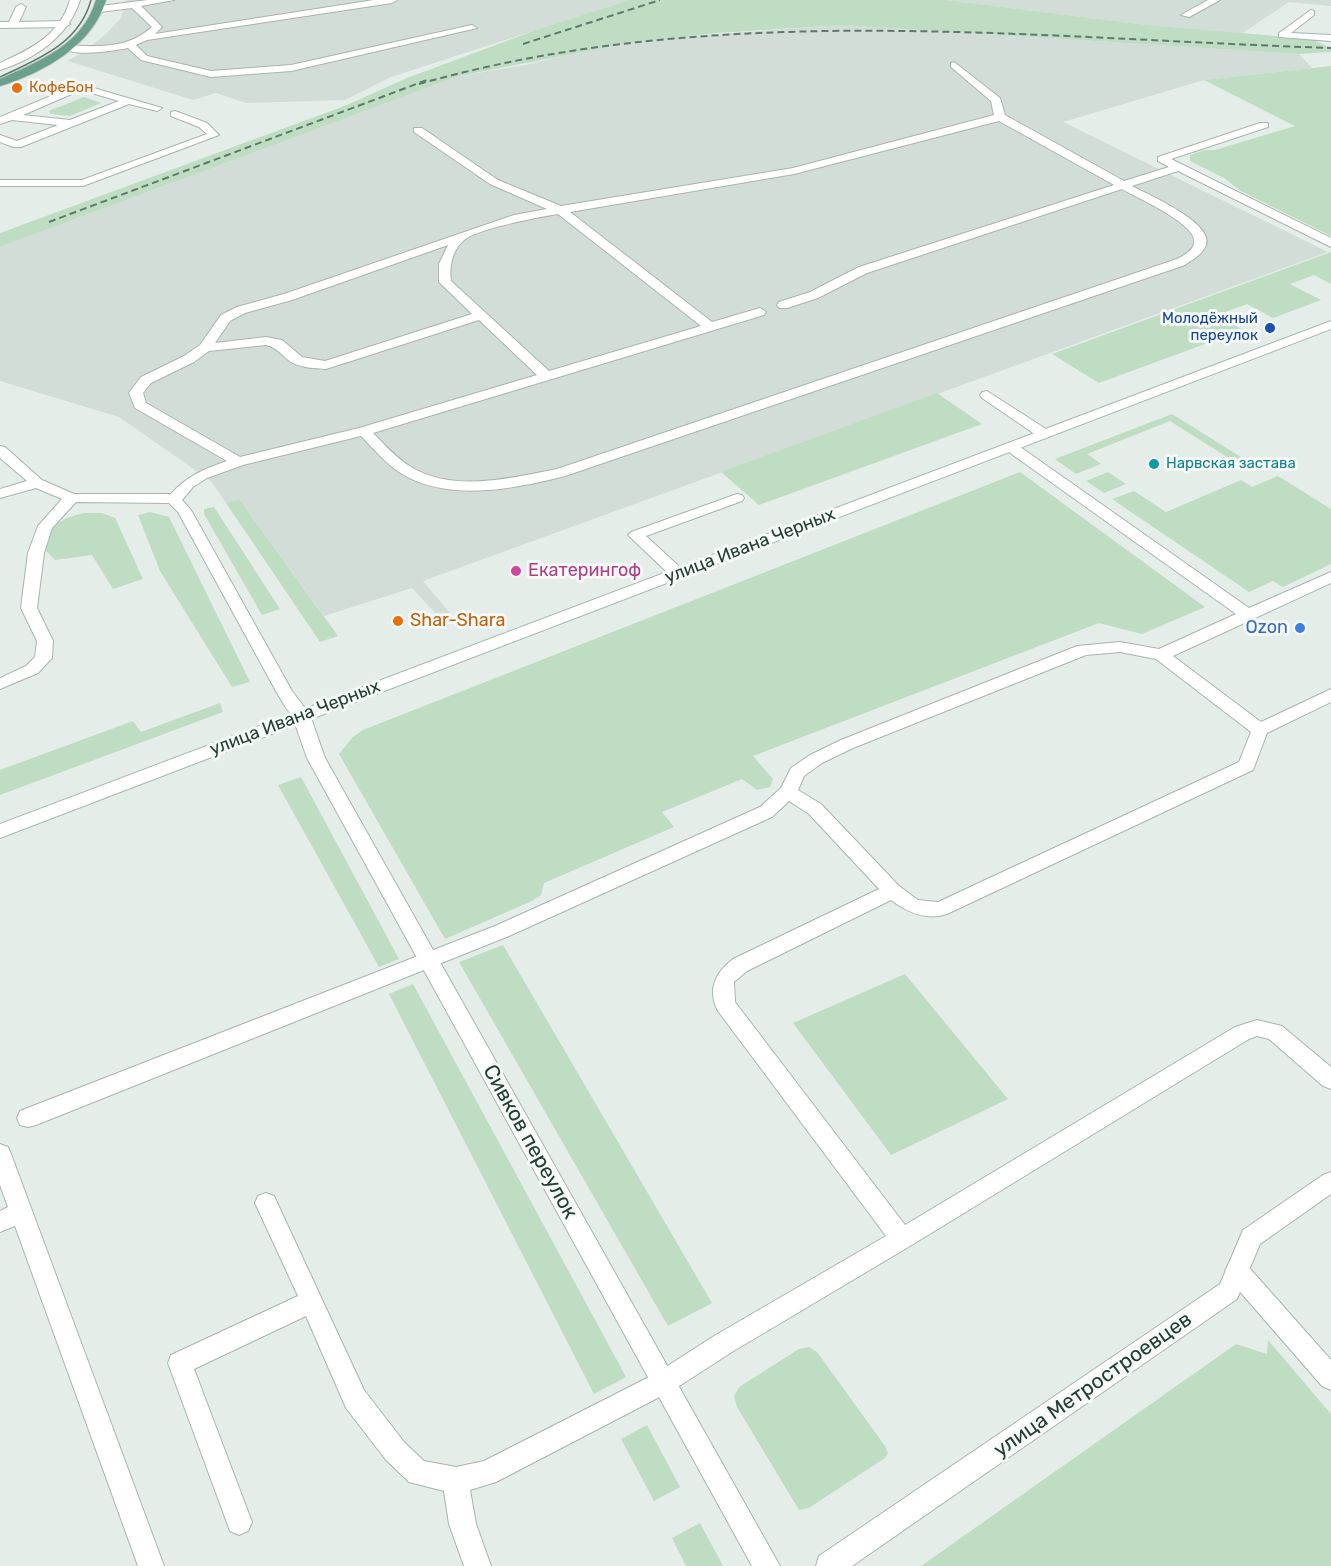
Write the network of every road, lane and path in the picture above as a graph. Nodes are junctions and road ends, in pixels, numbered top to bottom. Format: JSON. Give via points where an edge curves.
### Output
{"nodes":[{"id":1,"x":75,"y":0,"type":"edge"},
{"id":2,"x":169,"y":0,"type":"edge"},
{"id":3,"x":392,"y":0,"type":"edge"},
{"id":4,"x":1215,"y":0,"type":"edge"},
{"id":5,"x":100,"y":5,"type":"edge"},
{"id":6,"x":134,"y":5,"type":"junction"},
{"id":7,"x":21,"y":7,"type":"dead end"},
{"id":8,"x":1311,"y":13,"type":"dead end"},
{"id":9,"x":1185,"y":15,"type":"dead end"},
{"id":10,"x":13,"y":24,"type":"junction"},
{"id":11,"x":65,"y":24,"type":"junction"},
{"id":12,"x":0,"y":25,"type":"edge"},
{"id":13,"x":472,"y":28,"type":"dead end"},
{"id":14,"x":144,"y":38,"type":"junction"},
{"id":15,"x":1331,"y":38,"type":"edge"},
{"id":16,"x":131,"y":46,"type":"junction"},
{"id":17,"x":67,"y":48,"type":"junction"},
{"id":18,"x":954,"y":65,"type":"dead end"},
{"id":19,"x":0,"y":67,"type":"edge"},
{"id":20,"x":0,"y":83,"type":"edge"},
{"id":21,"x":127,"y":102,"type":"junction"},
{"id":22,"x":157,"y":108,"type":"dead end"},
{"id":23,"x":175,"y":114,"type":"dead end"},
{"id":24,"x":5,"y":117,"type":"edge"},
{"id":25,"x":1000,"y":117,"type":"junction"},
{"id":26,"x":72,"y":123,"type":"junction"},
{"id":27,"x":1264,"y":125,"type":"dead end"},
{"id":28,"x":418,"y":130,"type":"dead end"},
{"id":29,"x":0,"y":138,"type":"edge"},
{"id":30,"x":1179,"y":167,"type":"junction"},
{"id":31,"x":0,"y":183,"type":"edge"},
{"id":32,"x":1124,"y":186,"type":"junction"},
{"id":33,"x":560,"y":210,"type":"junction"},
{"id":34,"x":459,"y":237,"type":"junction"},
{"id":35,"x":1331,"y":243,"type":"edge"},
{"id":36,"x":783,"y":305,"type":"dead end"},
{"id":37,"x":760,"y":312,"type":"dead end"},
{"id":38,"x":480,"y":316,"type":"junction"},
{"id":39,"x":1331,"y":325,"type":"edge"},
{"id":40,"x":710,"y":327,"type":"junction"},
{"id":41,"x":205,"y":348,"type":"junction"},
{"id":42,"x":547,"y":377,"type":"junction"},
{"id":43,"x":987,"y":395,"type":"dead end"},
{"id":44,"x":364,"y":431,"type":"junction"},
{"id":45,"x":1044,"y":434,"type":"junction"},
{"id":46,"x":1011,"y":447,"type":"junction"},
{"id":47,"x":0,"y":450,"type":"edge"},
{"id":48,"x":238,"y":462,"type":"junction"},
{"id":49,"x":38,"y":483,"type":"junction"},
{"id":50,"x":0,"y":494,"type":"edge"},
{"id":51,"x":72,"y":498,"type":"junction"},
{"id":52,"x":737,"y":498,"type":"dead end"},
{"id":53,"x":174,"y":500,"type":"junction"},
{"id":54,"x":676,"y":573,"type":"junction"},
{"id":55,"x":1331,"y":577,"type":"edge"},
{"id":56,"x":1248,"y":615,"type":"junction"},
{"id":57,"x":1161,"y":655,"type":"junction"},
{"id":58,"x":0,"y":684,"type":"edge"},
{"id":59,"x":1331,"y":695,"type":"edge"},
{"id":60,"x":301,"y":715,"type":"junction"},
{"id":61,"x":1260,"y":730,"type":"junction"},
{"id":62,"x":788,"y":792,"type":"junction"},
{"id":63,"x":0,"y":831,"type":"edge"},
{"id":64,"x":892,"y":891,"type":"junction"},
{"id":65,"x":429,"y":961,"type":"junction"},
{"id":66,"x":1331,"y":1080,"type":"edge"},
{"id":67,"x":28,"y":1118,"type":"dead end"},
{"id":68,"x":0,"y":1154,"type":"edge"},
{"id":69,"x":1331,"y":1182,"type":"edge"},
{"id":70,"x":266,"y":1203,"type":"dead end"},
{"id":71,"x":10,"y":1217,"type":"edge"},
{"id":72,"x":902,"y":1239,"type":"junction"},
{"id":73,"x":1237,"y":1271,"type":"junction"},
{"id":74,"x":312,"y":1301,"type":"junction"},
{"id":75,"x":1331,"y":1378,"type":"edge"},
{"id":76,"x":664,"y":1382,"type":"junction"},
{"id":77,"x":456,"y":1480,"type":"junction"},
{"id":78,"x":239,"y":1522,"type":"dead end"},
{"id":79,"x":151,"y":1566,"type":"edge"},
{"id":80,"x":478,"y":1566,"type":"edge"},
{"id":81,"x":767,"y":1566,"type":"edge"},
{"id":82,"x":829,"y":1566,"type":"edge"}],
"edges":[{"from":1,"to":11,"type":"main road"},
{"from":2,"to":6,"type":"main road"},
{"from":3,"to":14,"type":"main road"},
{"from":4,"to":9,"type":"main road"},
{"from":5,"to":6,"type":"main road"},
{"from":5,"to":17,"type":"main road","via":[[92,25]]},
{"from":6,"to":14,"type":"main road","via":[[157,27]]},
{"from":7,"to":10,"type":"main road"},
{"from":8,"to":15,"type":"main road","via":[[1282,35]]},
{"from":10,"to":11,"type":"main road"},
{"from":10,"to":12,"type":"main road"},
{"from":11,"to":19,"type":"main road","via":[[41,46]]},
{"from":13,"to":16,"type":"main road","via":[[291,68],[211,74],[144,58]]},
{"from":14,"to":16,"type":"main road"},
{"from":16,"to":17,"type":"main road"},
{"from":17,"to":20,"type":"main road"},
{"from":18,"to":25,"type":"main road","via":[[996,100]]},
{"from":21,"to":22,"type":"main road"},
{"from":21,"to":24,"type":"main road","via":[[80,87]]},
{"from":21,"to":26,"type":"main road"},
{"from":23,"to":31,"type":"main road","via":[[203,125],[214,135],[83,183]]},
{"from":24,"to":26,"type":"main road"},
{"from":25,"to":32,"type":"main road"},
{"from":25,"to":33,"type":"main road","via":[[794,171]]},
{"from":26,"to":29,"type":"main road","via":[[17,145]]},
{"from":27,"to":30,"type":"main road","via":[[1162,159]]},
{"from":28,"to":33,"type":"main road","via":[[494,182]]},
{"from":30,"to":32,"type":"main road"},
{"from":30,"to":35,"type":"main road"},
{"from":32,"to":36,"type":"main road","via":[[863,270],[814,295]]},
{"from":32,"to":44,"type":"main road","via":[[1193,226],[1201,243],[1196,252],[1181,262],[560,473],[510,483],[439,482],[412,474]]},
{"from":33,"to":34,"type":"main road","via":[[518,217]]},
{"from":33,"to":40,"type":"main road"},
{"from":34,"to":38,"type":"main road","via":[[446,255],[442,269],[445,282]]},
{"from":34,"to":41,"type":"main road","via":[[241,310],[225,318]]},
{"from":37,"to":40,"type":"main road"},
{"from":38,"to":41,"type":"main road","via":[[326,365],[297,360],[266,340]]},
{"from":38,"to":42,"type":"main road"},
{"from":39,"to":45,"type":"main road","name":"улица Ивана Черных"},
{"from":40,"to":42,"type":"main road"},
{"from":41,"to":48,"type":"main road","via":[[146,380],[136,393],[140,405]]},
{"from":42,"to":44,"type":"main road"},
{"from":43,"to":45,"type":"main road"},
{"from":44,"to":48,"type":"main road"},
{"from":45,"to":46,"type":"main road","name":"улица Ивана Черных"},
{"from":46,"to":54,"type":"main road","name":"улица Ивана Черных"},
{"from":46,"to":56,"type":"main road"},
{"from":47,"to":49,"type":"main road"},
{"from":48,"to":53,"type":"main road","via":[[202,475]]},
{"from":49,"to":50,"type":"main road"},
{"from":49,"to":51,"type":"main road"},
{"from":51,"to":53,"type":"main road","via":[[147,496]]},
{"from":51,"to":58,"type":"main road","via":[[48,520],[38,538],[29,607],[45,641],[42,661],[32,671]]},
{"from":52,"to":54,"type":"main road","via":[[636,535]]},
{"from":53,"to":60,"type":"main road","name":"Сивков переулок","via":[[184,510]]},
{"from":54,"to":60,"type":"main road","name":"улица Ивана Черных"},
{"from":55,"to":56,"type":"main road"},
{"from":56,"to":57,"type":"main road"},
{"from":57,"to":61,"type":"main road"},
{"from":57,"to":62,"type":"main road","via":[[1120,647],[1083,650],[837,748],[797,772]]},
{"from":59,"to":61,"type":"main road"},
{"from":60,"to":63,"type":"main road","name":"улица Ивана Черных"},
{"from":60,"to":65,"type":"main road","name":"Сивков переулок","via":[[316,758]]},
{"from":61,"to":64,"type":"main road","via":[[1247,766],[940,909],[914,907]]},
{"from":62,"to":64,"type":"main road","via":[[815,808]]},
{"from":62,"to":65,"type":"main road","via":[[766,812]]},
{"from":64,"to":72,"type":"main road","via":[[740,965],[726,975],[721,989],[725,1005]]},
{"from":65,"to":67,"type":"main road"},
{"from":65,"to":76,"type":"main road","name":"Сивков переулок"},
{"from":66,"to":72,"type":"main road","via":[[1275,1032],[1257,1028],[1242,1033]]},
{"from":68,"to":71,"type":"main road"},
{"from":69,"to":73,"type":"main road","name":"улица Метростроевцев","via":[[1251,1237]]},
{"from":70,"to":74,"type":"main road"},
{"from":71,"to":79,"type":"main road"},
{"from":72,"to":76,"type":"main road"},
{"from":73,"to":75,"type":"main road"},
{"from":73,"to":82,"type":"main road","name":"улица Метростроевцев","via":[[1228,1291]]},
{"from":74,"to":77,"type":"main road","via":[[355,1399],[394,1451],[418,1473]]},
{"from":74,"to":78,"type":"main road","via":[[180,1363]]},
{"from":76,"to":77,"type":"main road","via":[[487,1473]]},
{"from":76,"to":81,"type":"main road","name":"Сивков переулок"},
{"from":77,"to":80,"type":"main road","via":[[458,1512]]}]}
